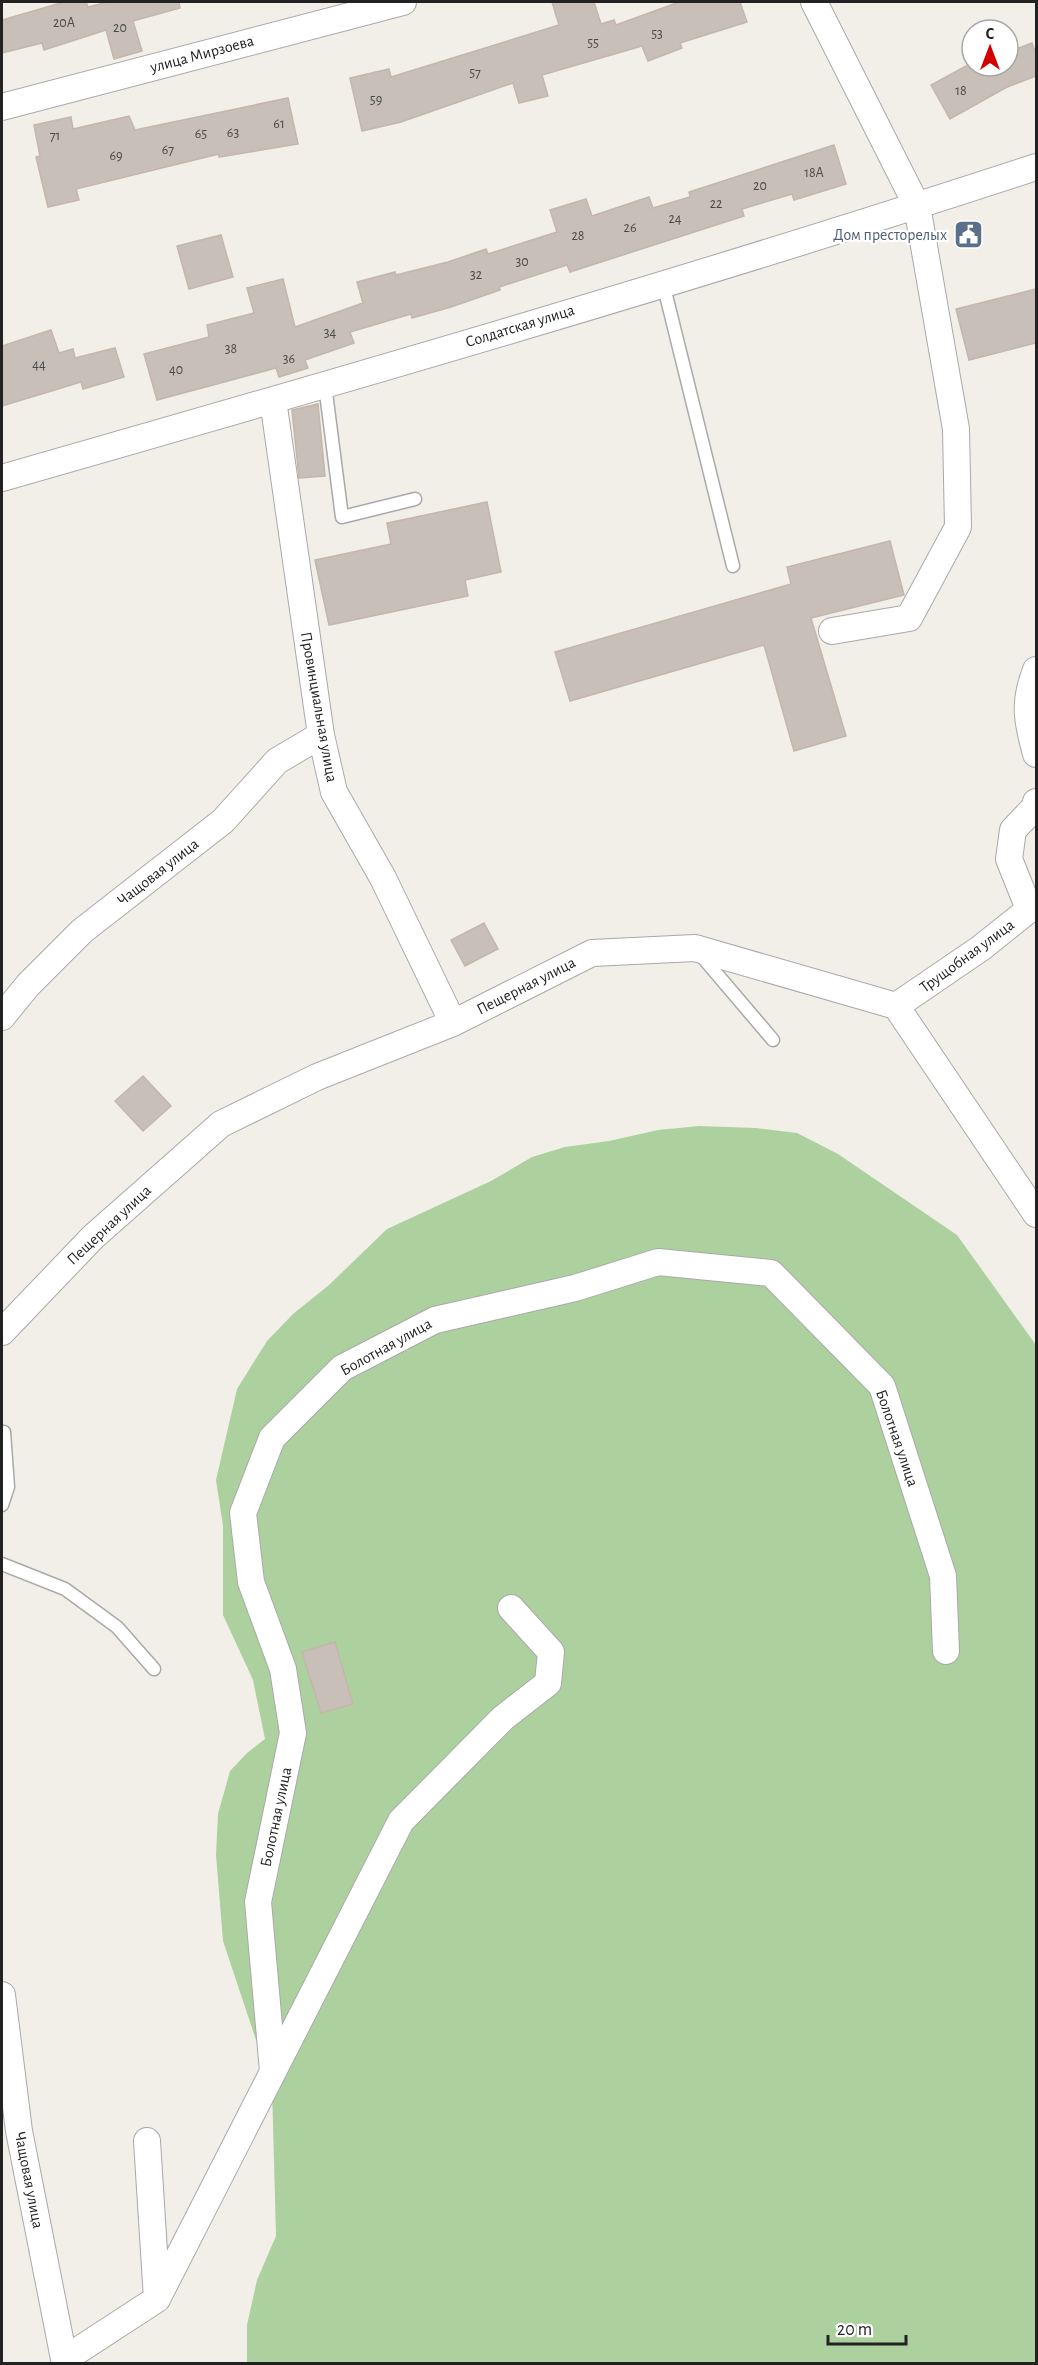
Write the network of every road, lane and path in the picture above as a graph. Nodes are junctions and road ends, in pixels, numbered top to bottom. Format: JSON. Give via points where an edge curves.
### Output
{"nodes":[{"id":1,"x":403,"y":2,"type":"edge"},
{"id":2,"x":814,"y":2,"type":"edge"},
{"id":3,"x":2,"y":107,"type":"edge"},
{"id":4,"x":1036,"y":167,"type":"edge"},
{"id":5,"x":917,"y":206,"type":"junction"},
{"id":6,"x":663,"y":283,"type":"junction"},
{"id":7,"x":325,"y":385,"type":"junction"},
{"id":8,"x":273,"y":400,"type":"junction"},
{"id":9,"x":2,"y":478,"type":"edge"},
{"id":10,"x":416,"y":499,"type":"dead end"},
{"id":11,"x":733,"y":566,"type":"dead end"},
{"id":12,"x":832,"y":631,"type":"dead end"},
{"id":13,"x":1036,"y":670,"type":"edge"},
{"id":14,"x":321,"y":735,"type":"junction"},
{"id":15,"x":1036,"y":754,"type":"edge"},
{"id":16,"x":1036,"y":802,"type":"edge"},
{"id":17,"x":1034,"y":912,"type":"edge"},
{"id":18,"x":695,"y":948,"type":"junction"},
{"id":19,"x":896,"y":1006,"type":"junction"},
{"id":20,"x":2,"y":1017,"type":"edge"},
{"id":21,"x":453,"y":1023,"type":"junction"},
{"id":22,"x":773,"y":1040,"type":"dead end"},
{"id":23,"x":1036,"y":1214,"type":"edge"},
{"id":24,"x":2,"y":1332,"type":"edge"},
{"id":25,"x":4,"y":1432,"type":"dead end"},
{"id":26,"x":2,"y":1505,"type":"edge"},
{"id":27,"x":2,"y":1564,"type":"edge"},
{"id":28,"x":511,"y":1608,"type":"dead end"},
{"id":29,"x":946,"y":1650,"type":"dead end"},
{"id":30,"x":154,"y":1669,"type":"dead end"},
{"id":31,"x":2,"y":1995,"type":"edge"},
{"id":32,"x":273,"y":2071,"type":"junction"},
{"id":33,"x":147,"y":2141,"type":"dead end"},
{"id":34,"x":157,"y":2299,"type":"junction"},
{"id":35,"x":65,"y":2362,"type":"edge"}],
"edges":[{"from":1,"to":3,"type":"street","name":"улица Мирзоева"},
{"from":2,"to":5,"type":"street"},
{"from":4,"to":5,"type":"street","name":"Солдатская улица"},
{"from":5,"to":6,"type":"street","name":"Солдатская улица"},
{"from":5,"to":12,"type":"street","via":[[957,429],[958,526],[909,618]]},
{"from":6,"to":7,"type":"street","name":"Солдатская улица"},
{"from":6,"to":11,"type":"lane"},
{"from":7,"to":8,"type":"street","name":"Солдатская улица"},
{"from":7,"to":10,"type":"lane","via":[[342,517]]},
{"from":8,"to":9,"type":"street","name":"Солдатская улица"},
{"from":8,"to":14,"type":"street","name":"Провинциальная улица"},
{"from":13,"to":15,"type":"street","via":[[1028,693],[1029,726]]},
{"from":14,"to":20,"type":"street","name":"Чащовая улица","via":[[277,761],[222,821],[82,931]]},
{"from":14,"to":21,"type":"street","name":"Провинциальная улица","via":[[334,792],[383,878]]},
{"from":16,"to":17,"type":"street","via":[[1012,830],[1009,859]]},
{"from":17,"to":19,"type":"street","name":"Трущобная улица"},
{"from":18,"to":19,"type":"street","name":"Пещерная улица"},
{"from":18,"to":21,"type":"street","name":"Пещерная улица","via":[[592,953]]},
{"from":18,"to":22,"type":"lane"},
{"from":19,"to":23,"type":"street"},
{"from":21,"to":24,"type":"street","name":"Пещерная улица","via":[[317,1077],[221,1124],[93,1237]]},
{"from":25,"to":26,"type":"lane","via":[[8,1487]]},
{"from":27,"to":30,"type":"lane","via":[[65,1589],[117,1627]]},
{"from":28,"to":32,"type":"street","via":[[551,1652],[548,1683],[503,1718],[401,1821]]},
{"from":29,"to":32,"type":"street","name":"Болотная улица","via":[[944,1576],[882,1386],[771,1273],[658,1262],[575,1288],[435,1320],[342,1368],[272,1438],[243,1514],[251,1582],[283,1669],[293,1733],[258,1902]]},
{"from":31,"to":35,"type":"street","name":"Чащовая улица","via":[[19,2131]]},
{"from":32,"to":34,"type":"street"},
{"from":33,"to":34,"type":"street"},
{"from":34,"to":35,"type":"street"}]}
